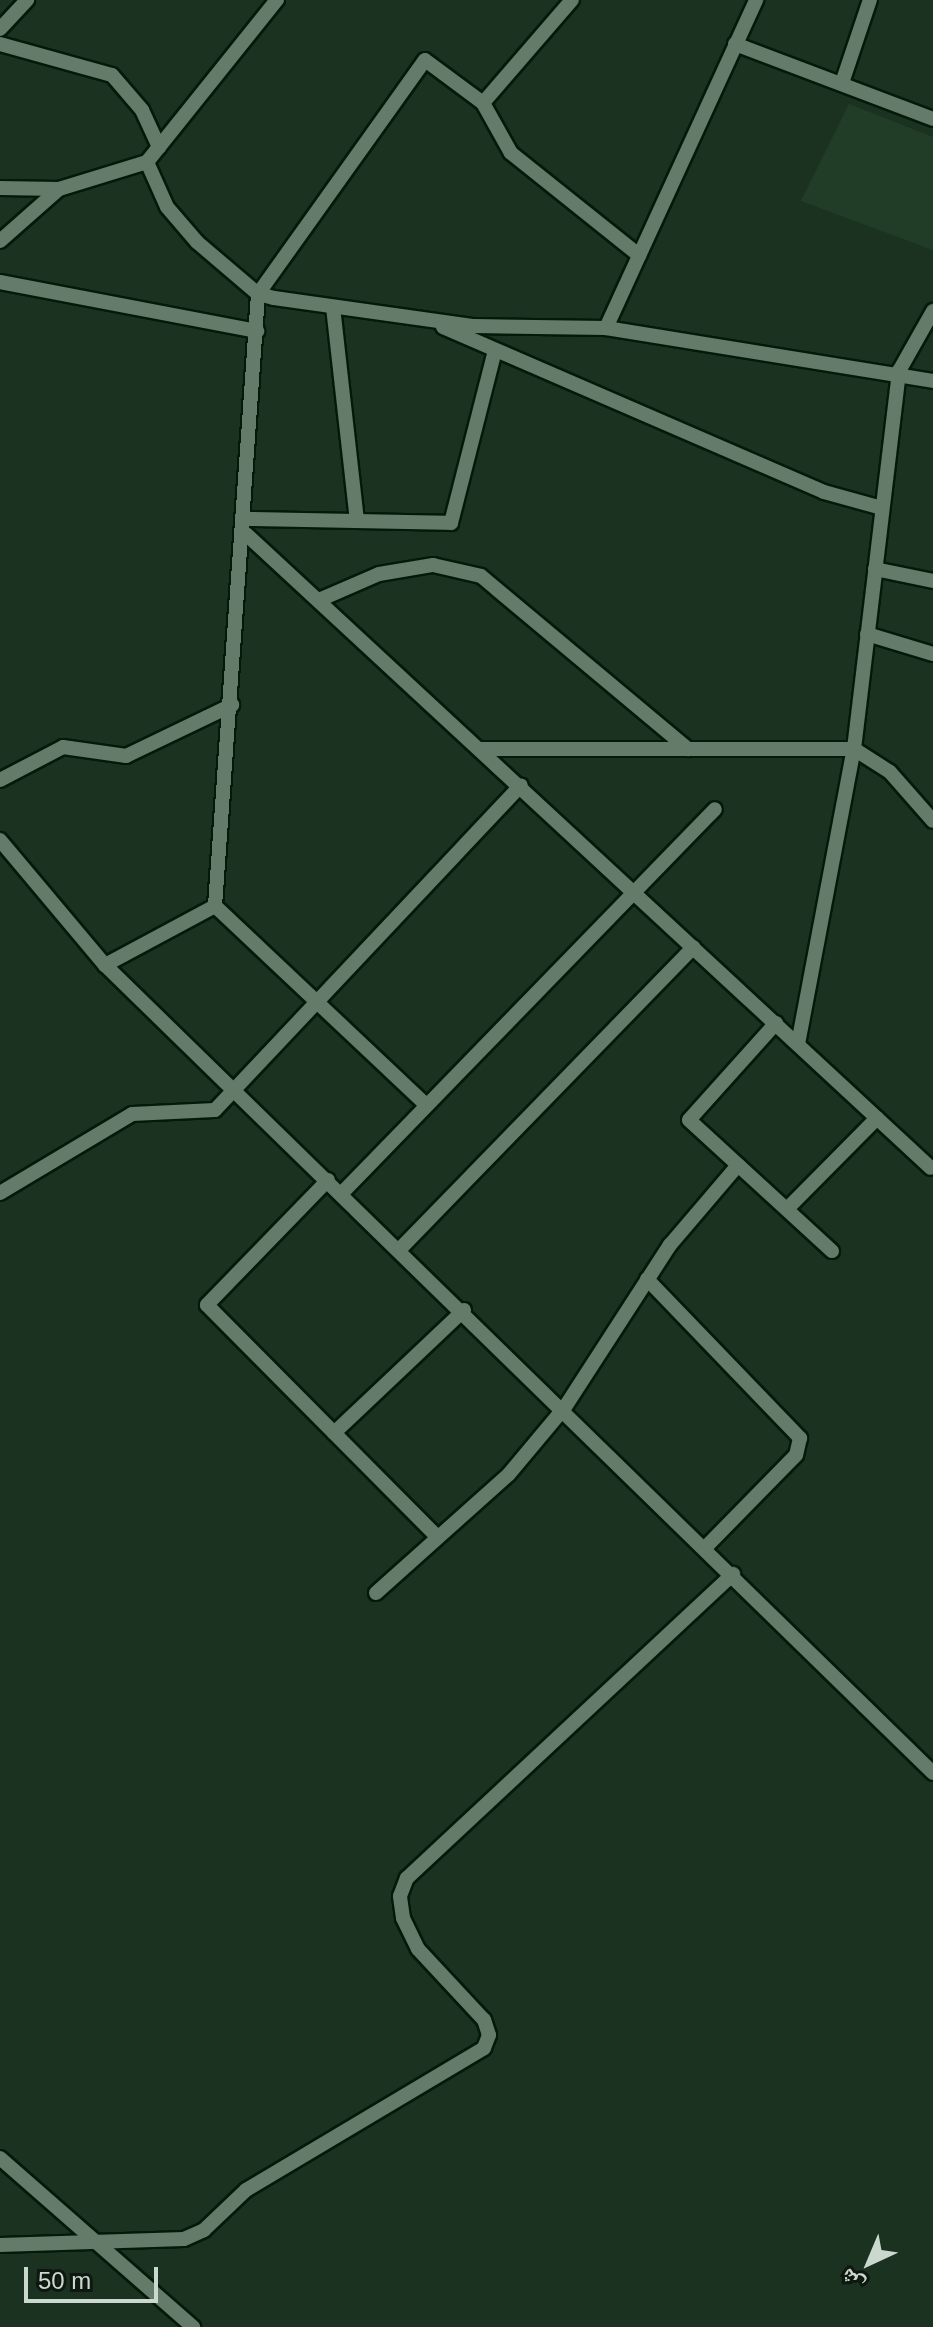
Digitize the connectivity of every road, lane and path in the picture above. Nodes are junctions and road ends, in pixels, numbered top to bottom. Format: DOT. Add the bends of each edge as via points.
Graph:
graph roads {
  1 [pos="27,0"];
  2 [pos="277,0"];
  3 [pos="572,0"];
  4 [pos="756,0"];
  5 [pos="870,0"];
  6 [pos="0,29"];
  7 [pos="0,44"];
  8 [pos="735,44"];
  9 [pos="842,83"];
  10 [pos="483,103"];
  11 [pos="933,119"];
  12 [pos="159,147"];
  13 [pos="147,162"];
  14 [pos="0,188"];
  15 [pos="59,189"];
  16 [pos="0,241"];
  17 [pos="639,255"];
  18 [pos="0,282"];
  19 [pos="258,294"];
  20 [pos="333,307"];
  21 [pos="933,311"];
  22 [pos="427,320"];
  23 [pos="606,328"];
  24 [pos="257,331"];
  25 [pos="495,351"];
  26 [pos="899,371"];
  27 [pos="933,381"];
  28 [pos="882,508"];
  29 [pos="357,521"];
  30 [pos="247,526"];
  31 [pos="875,569"];
  32 [pos="933,581"];
  33 [pos="319,600"];
  34 [pos="867,634"];
  35 [pos="933,654"];
  36 [pos="232,705"];
  37 [pos="481,749"];
  38 [pos="688,749"];
  39 [pos="854,749"];
  40 [pos="0,780"];
  41 [pos="521,785"];
  42 [pos="715,809"];
  43 [pos="933,821"];
  44 [pos="0,840"];
  45 [pos="635,892"];
  46 [pos="215,906"];
  47 [pos="694,947"];
  48 [pos="105,965"];
  49 [pos="319,1002"];
  50 [pos="776,1023"];
  51 [pos="798,1044"];
  52 [pos="235,1091"];
  53 [pos="425,1104"];
  54 [pos="877,1118"];
  55 [pos="738,1165"];
  56 [pos="931,1168"];
  57 [pos="328,1180"];
  58 [pos="0,1193"];
  59 [pos="342,1193"];
  60 [pos="787,1209"];
  61 [pos="400,1249"];
  62 [pos="832,1251"];
  63 [pos="647,1279"];
  64 [pos="464,1310"];
  65 [pos="565,1407"];
  66 [pos="334,1433"];
  67 [pos="437,1537"];
  68 [pos="706,1547"];
  69 [pos="733,1574"];
  70 [pos="376,1593"];
  71 [pos="933,1773"];
  72 [pos="0,2158"];
  73 [pos="101,2240"];
  74 [pos="0,2245"];
  75 [pos="193,2327"];
  1 -- 6 [label="street"];
  2 -- 12 [label="street"];
  3 -- 10 [label="street"];
  4 -- 8 [label="street"];
  5 -- 9 [label="street"];
  7 -- 12 [label="street" via="112,75 142,110"];
  8 -- 9 [label="street"];
  8 -- 17 [label="street"];
  9 -- 11 [label="street"];
  10 -- 17 [label="street" via="511,153"];
  10 -- 19 [label="street" via="425,60"];
  12 -- 13 [label="street"];
  13 -- 15 [label="street"];
  13 -- 19 [label="street" via="167,207"];
  14 -- 15 [label="street"];
  15 -- 16 [label="street"];
  17 -- 23 [label="street"];
  18 -- 24 [label="street"];
  19 -- 20 [label="street"];
  19 -- 24 [label="street"];
  20 -- 22 [label="street"];
  20 -- 29 [label="street"];
  21 -- 26 [label="street"];
  22 -- 23 [label="street"];
  22 -- 25 [label="street"];
  23 -- 26 [label="street"];
  24 -- 30 [label="street"];
  25 -- 28 [label="street" via="824,492"];
  25 -- 29 [label="street" via="451,523"];
  26 -- 27 [label="street"];
  26 -- 28 [label="street"];
  28 -- 31 [label="street"];
  29 -- 30 [label="street"];
  30 -- 33 [label="street"];
  30 -- 36 [label="street"];
  31 -- 32 [label="street"];
  31 -- 34 [label="street"];
  33 -- 37 [label="street"];
  33 -- 38 [label="street" via="379,574 433,565 481,576"];
  34 -- 35 [label="street"];
  34 -- 39 [label="street"];
  36 -- 40 [label="street" via="126,756 63,747"];
  36 -- 46 [label="street"];
  37 -- 38 [label="street"];
  37 -- 41 [label="street"];
  38 -- 39 [label="street"];
  39 -- 43 [label="street" via="890,772"];
  39 -- 51 [label="street"];
  41 -- 45 [label="street"];
  41 -- 49 [label="street"];
  42 -- 45 [label="street"];
  44 -- 48 [label="street"];
  45 -- 47 [label="street"];
  45 -- 53 [label="street"];
  46 -- 48 [label="street"];
  46 -- 49 [label="street"];
  47 -- 50 [label="street"];
  47 -- 61 [label="street"];
  48 -- 52 [label="street"];
  49 -- 52 [label="street"];
  49 -- 53 [label="street"];
  50 -- 51 [label="street"];
  50 -- 55 [label="street" via="689,1120"];
  51 -- 54 [label="street"];
  52 -- 57 [label="street"];
  52 -- 58 [label="street" via="215,1110 132,1114"];
  53 -- 59 [label="street"];
  54 -- 56 [label="street"];
  54 -- 60 [label="street"];
  55 -- 60 [label="street"];
  55 -- 63 [label="street"];
  57 -- 59 [label="street"];
  57 -- 66 [label="street" via="207,1305"];
  59 -- 61 [label="street"];
  60 -- 62 [label="street"];
  61 -- 64 [label="street"];
  63 -- 65 [label="street"];
  63 -- 68 [label="street" via="800,1438 796,1455"];
  64 -- 65 [label="street"];
  64 -- 66 [label="street"];
  65 -- 67 [label="street" via="509,1474"];
  65 -- 68 [label="street"];
  66 -- 67 [label="street"];
  67 -- 70 [label="street"];
  68 -- 69 [label="street"];
  69 -- 71 [label="street"];
  69 -- 73 [label="street" via="407,1878 400,1896 403,1918 418,1949 484,2020 489,2035 484,2048 246,2190 204,2230 184,2239"];
  72 -- 73 [label="street"];
  73 -- 74 [label="street"];
  73 -- 75 [label="street"];
}
